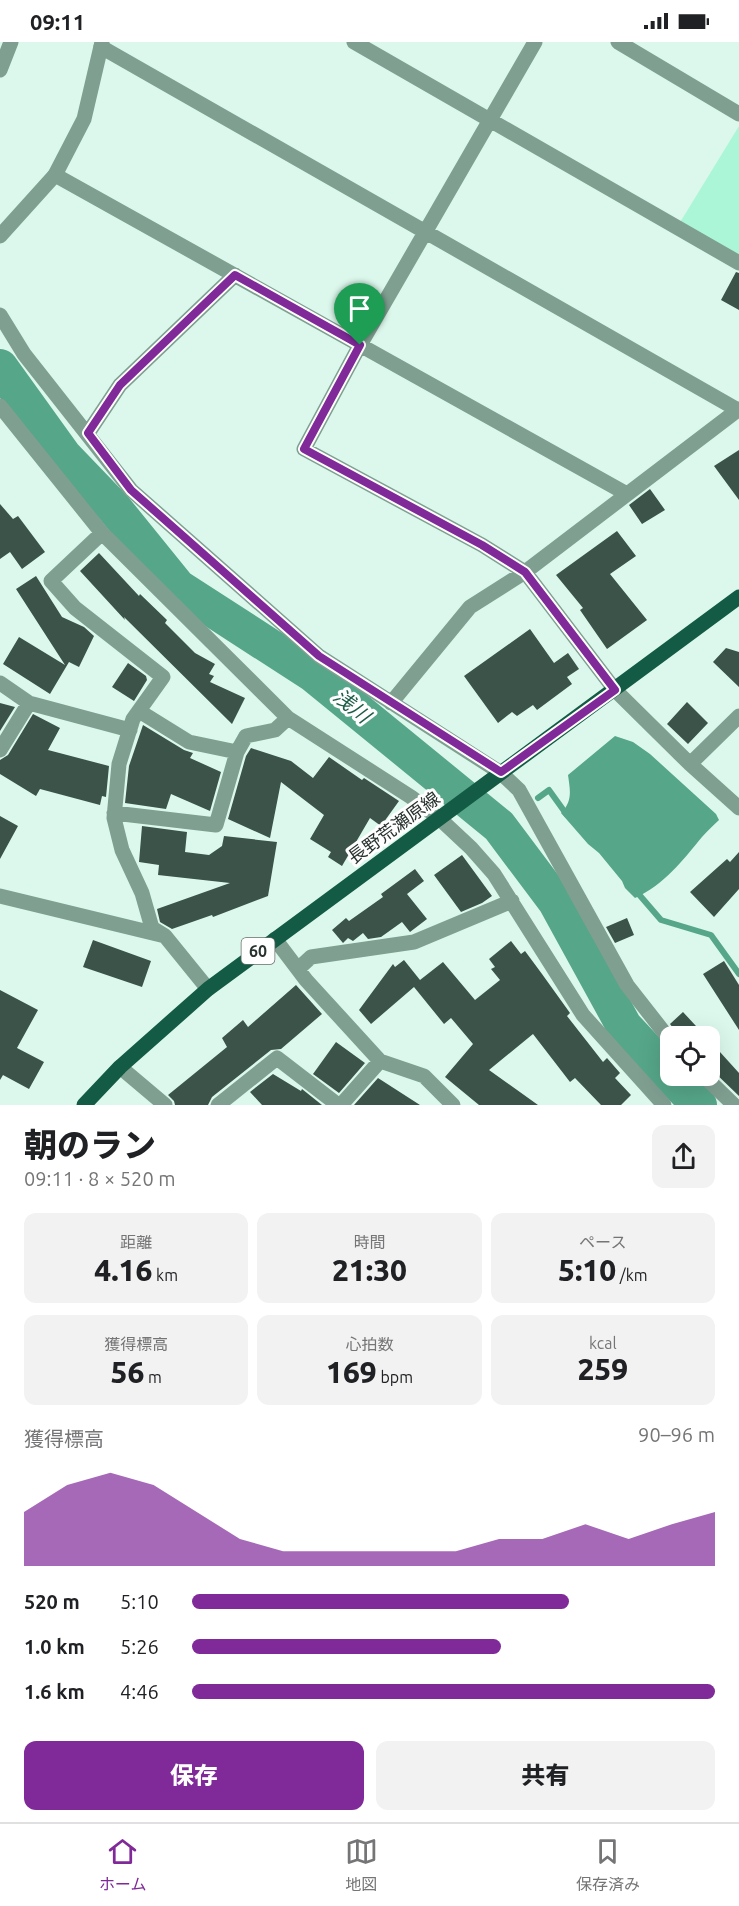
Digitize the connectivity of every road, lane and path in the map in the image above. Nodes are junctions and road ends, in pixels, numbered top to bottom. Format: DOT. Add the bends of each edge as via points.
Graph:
graph roads {
  1 [pos="11,42"];
  2 [pos="354,42"];
  3 [pos="535,42"];
  4 [pos="618,42"];
  5 [pos="101,44"];
  6 [pos="0,70"];
  7 [pos="739,114"];
  8 [pos="490,120"];
  9 [pos="55,174"];
  10 [pos="426,232"];
  11 [pos="0,236"];
  12 [pos="739,263"];
  13 [pos="235,275"];
  14 [pos="0,315"];
  15 [pos="360,345"];
  16 [pos="0,406"];
  17 [pos="739,409"];
  18 [pos="88,433"];
  19 [pos="627,494"];
  20 [pos="102,533"];
  21 [pos="525,572"];
  22 [pos="739,597"];
  23 [pos="0,684"];
  24 [pos="615,690"];
  25 [pos="391,703"];
  26 [pos="29,704"];
  27 [pos="139,711"];
  28 [pos="739,716"];
  29 [pos="288,718"];
  30 [pos="130,730"];
  31 [pos="0,750"];
  32 [pos="237,752"];
  33 [pos="690,764"];
  34 [pos="496,777"];
  35 [pos="739,808"];
  36 [pos="114,813"];
  37 [pos="443,817"];
  38 [pos="0,896"];
  39 [pos="512,901"];
  40 [pos="165,936"];
  41 [pos="275,939"];
  42 [pos="297,969"];
  43 [pos="207,988"];
  44 [pos="660,1027"];
  45 [pos="380,1061"];
  46 [pos="120,1067"];
  47 [pos="714,1086"];
  48 [pos="84,1105"];
  49 [pos="165,1105"];
  50 [pos="218,1105"];
  51 [pos="339,1105"];
  52 [pos="453,1105"];
  53 [pos="664,1105"];
  54 [pos="734,1105"];
  1 -- 6 [label="street"];
  2 -- 8 [label="street"];
  3 -- 8 [label="street"];
  4 -- 7 [label="street"];
  5 -- 9 [label="street" via="84,119"];
  5 -- 10 [label="street"];
  8 -- 10 [label="street"];
  8 -- 12 [label="street"];
  9 -- 11 [label="street"];
  9 -- 13 [label="street"];
  10 -- 15 [label="street"];
  10 -- 17 [label="street"];
  13 -- 15 [label="street"];
  13 -- 18 [label="street" via="120,385"];
  14 -- 18 [label="street" via="24,354"];
  15 -- 19 [label="street"];
  15 -- 21 [label="street" via="304,449"];
  16 -- 20 [label="street"];
  17 -- 19 [label="street"];
  18 -- 25 [label="street" via="131,490 319,656"];
  19 -- 21 [label="street"];
  20 -- 27 [label="street" via="51,581 75,608 163,677"];
  20 -- 29 [label="street"];
  21 -- 24 [label="street"];
  21 -- 25 [label="street" via="470,607"];
  22 -- 24 [label="main road, 長野荒瀬原線 / 60"];
  23 -- 26 [label="street"];
  24 -- 33 [label="street"];
  24 -- 34 [label="main road, 長野荒瀬原線 / 60"];
  25 -- 34 [label="street"];
  26 -- 30 [label="street"];
  26 -- 31 [label="street"];
  27 -- 30 [label="street"];
  27 -- 32 [label="street" via="189,742"];
  28 -- 33 [label="street"];
  29 -- 32 [label="street" via="275,730 246,736"];
  29 -- 37 [label="street"];
  30 -- 36 [label="street" via="119,764"];
  32 -- 36 [label="street" via="216,825"];
  33 -- 35 [label="street"];
  34 -- 37 [label="main road, 長野荒瀬原線 / 60"];
  34 -- 44 [label="street" via="519,790 627,985"];
  36 -- 40 [label="street" via="123,850 152,928"];
  37 -- 39 [label="street" via="494,874"];
  37 -- 41 [label="main road, 長野荒瀬原線 / 60"];
  38 -- 40 [label="street"];
  39 -- 42 [label="street" via="414,942 311,957"];
  39 -- 53 [label="street" via="583,1015"];
  40 -- 43 [label="street"];
  41 -- 42 [label="street"];
  41 -- 43 [label="main road, 長野荒瀬原線 / 60"];
  42 -- 45 [label="street"];
  43 -- 46 [label="main road, 長野荒瀬原線 / 60"];
  45 -- 51 [label="street"];
  45 -- 52 [label="street" via="424,1076"];
  46 -- 48 [label="main road, 長野荒瀬原線 / 60"];
  46 -- 49 [label="street"];
  47 -- 54 [label="street"];
  50 -- 51 [label="street" via="276,1058"];
}
